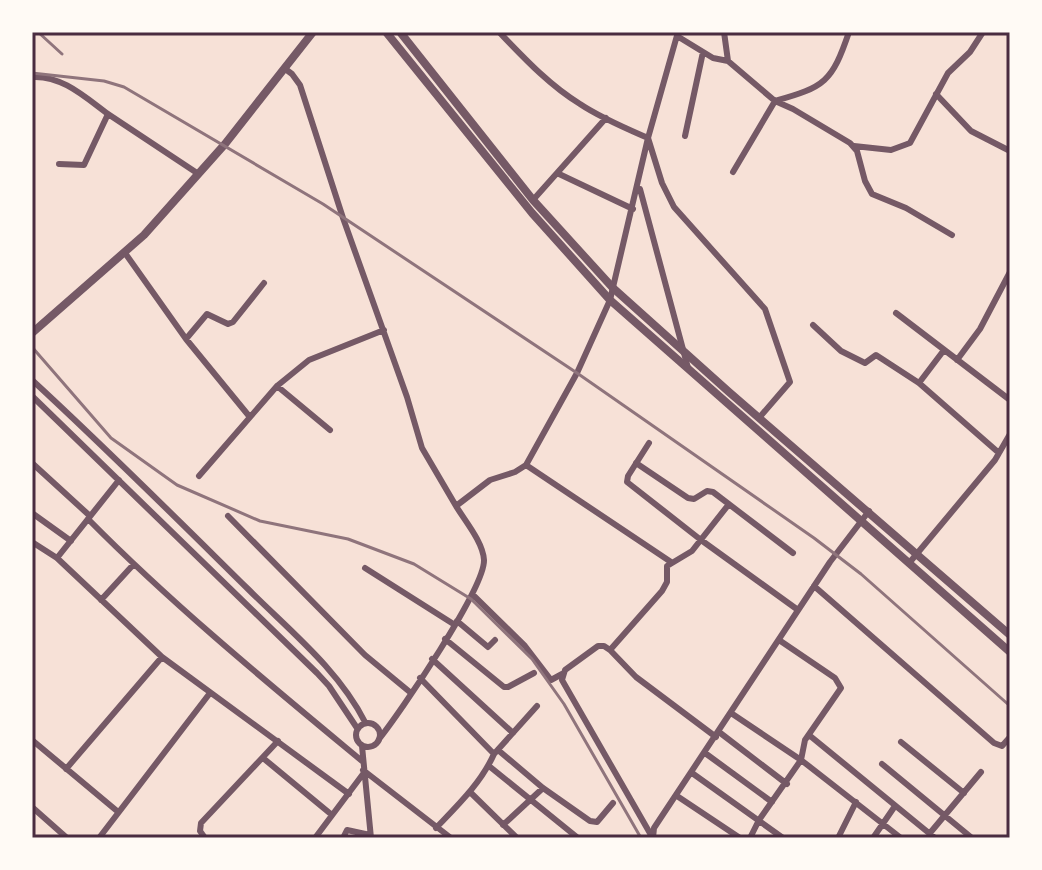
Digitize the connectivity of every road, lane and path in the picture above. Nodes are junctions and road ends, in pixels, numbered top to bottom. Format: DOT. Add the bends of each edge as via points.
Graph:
graph roads {
  1 [pos="313,32"];
  2 [pos="386,32"];
  3 [pos="400,32"];
  4 [pos="499,32"];
  5 [pos="724,32"];
  6 [pos="849,32"];
  7 [pos="983,32"];
  8 [pos="677,34"];
  9 [pos="703,52"];
  10 [pos="728,61"];
  11 [pos="284,68"];
  12 [pos="32,77"];
  13 [pos="936,94"];
  14 [pos="775,101"];
  15 [pos="108,114"];
  16 [pos="460,114"];
  17 [pos="606,118"];
  18 [pos="685,136"];
  19 [pos="648,138"];
  20 [pos="853,146"];
  21 [pos="1010,151"];
  22 [pos="59,164"];
  23 [pos="733,172"];
  24 [pos="197,173"];
  25 [pos="557,173"];
  26 [pos="639,186"];
  27 [pos="533,200"];
  28 [pos="633,209"];
  29 [pos="952,235"];
  30 [pos="125,253"];
  31 [pos="1010,272"];
  32 [pos="264,283"];
  33 [pos="613,288"];
  34 [pos="610,300"];
  35 [pos="896,313"];
  36 [pos="813,325"];
  37 [pos="384,330"];
  38 [pos="32,333"];
  39 [pos="186,339"];
  40 [pos="944,350"];
  41 [pos="683,351"];
  42 [pos="957,360"];
  43 [pos="689,371"];
  44 [pos="32,380"];
  45 [pos="919,383"];
  46 [pos="277,386"];
  47 [pos="32,396"];
  48 [pos="1010,400"];
  49 [pos="249,416"];
  50 [pos="759,418"];
  51 [pos="330,430"];
  52 [pos="1010,434"];
  53 [pos="649,443"];
  54 [pos="999,453"];
  55 [pos="32,463"];
  56 [pos="636,463"];
  57 [pos="526,465"];
  58 [pos="199,476"];
  59 [pos="136,478"];
  60 [pos="119,480"];
  61 [pos="130,489"];
  62 [pos="729,504"];
  63 [pos="456,506"];
  64 [pos="869,511"];
  65 [pos="32,513"];
  66 [pos="228,516"];
  67 [pos="89,518"];
  68 [pos="862,520"];
  69 [pos="701,540"];
  70 [pos="71,541"];
  71 [pos="32,542"];
  72 [pos="793,553"];
  73 [pos="57,558"];
  74 [pos="913,558"];
  75 [pos="671,562"];
  76 [pos="133,565"];
  77 [pos="365,568"];
  78 [pos="814,586"];
  79 [pos="473,595"];
  80 [pos="256,598"];
  81 [pos="101,600"];
  82 [pos="249,606"];
  83 [pos="798,610"];
  84 [pos="456,623"];
  85 [pos="1010,635"];
  86 [pos="445,639"];
  87 [pos="495,640"];
  88 [pos="779,640"];
  89 [pos="610,650"];
  90 [pos="1010,652"];
  91 [pos="162,657"];
  92 [pos="432,659"];
  93 [pos="534,673"];
  94 [pos="562,674"];
  95 [pos="420,678"];
  96 [pos="210,693"];
  97 [pos="411,693"];
  98 [pos="537,706"];
  99 [pos="731,713"];
  100 [pos="365,722"];
  101 [pos="357,728"];
  102 [pos="513,733"];
  103 [pos="717,734"];
  104 [pos="809,735"];
  105 [pos="1010,737"];
  106 [pos="379,739"];
  107 [pos="32,740"];
  108 [pos="278,741"];
  109 [pos="901,742"];
  110 [pos="362,746"];
  111 [pos="496,752"];
  112 [pos="705,753"];
  113 [pos="263,758"];
  114 [pos="801,760"];
  115 [pos="362,761"];
  116 [pos="882,764"];
  117 [pos="489,766"];
  118 [pos="66,769"];
  119 [pos="363,772"];
  120 [pos="981,772"];
  121 [pos="692,773"];
  122 [pos="787,784"];
  123 [pos="543,788"];
  124 [pos="470,792"];
  125 [pos="964,793"];
  126 [pos="349,794"];
  127 [pos="677,796"];
  128 [pos="530,800"];
  129 [pos="772,802"];
  130 [pos="856,802"];
  131 [pos="613,803"];
  132 [pos="895,806"];
  133 [pos="32,807"];
  134 [pos="117,811"];
  135 [pos="332,815"];
  136 [pos="945,815"];
  137 [pos="759,820"];
  138 [pos="883,823"];
  139 [pos="503,825"];
  140 [pos="436,828"];
  141 [pos="370,836"];
  142 [pos="933,836"];
  143 [pos="651,837"];
  144 [pos="67,838"];
  145 [pos="99,838"];
  146 [pos="205,838"];
  147 [pos="315,838"];
  148 [pos="343,838"];
  149 [pos="451,838"];
  150 [pos="517,838"];
  151 [pos="578,838"];
  152 [pos="740,838"];
  153 [pos="750,838"];
  154 [pos="783,838"];
  155 [pos="838,838"];
  156 [pos="873,838"];
  157 [pos="901,838"];
  158 [pos="972,838"];
  1 -- 11 [label="street"];
  2 -- 16 [label="street"];
  3 -- 16 [label="street"];
  4 -- 17 [label="street" via="567,96"];
  5 -- 10 [label="street"];
  6 -- 14 [label="street" via="826,82"];
  7 -- 13 [label="street"];
  8 -- 9 [label="street"];
  8 -- 19 [label="street"];
  9 -- 10 [label="street"];
  9 -- 18 [label="street"];
  10 -- 14 [label="street"];
  11 -- 24 [label="street"];
  11 -- 37 [label="street" via="300,85"];
  12 -- 15 [label="street" via="71,88"];
  13 -- 20 [label="street" via="910,143 891,150"];
  13 -- 21 [label="street" via="971,131"];
  14 -- 20 [label="street"];
  14 -- 23 [label="street"];
  15 -- 22 [label="street" via="84,165"];
  15 -- 24 [label="street"];
  16 -- 27 [label="street"];
  16 -- 34 [label="street" via="532,213"];
  17 -- 19 [label="street"];
  17 -- 25 [label="street"];
  19 -- 26 [label="street"];
  19 -- 50 [label="street" via="674,207 759,301 770,321 790,382"];
  20 -- 29 [label="street" via="872,194"];
  24 -- 30 [label="street"];
  25 -- 27 [label="street"];
  25 -- 28 [label="street"];
  26 -- 28 [label="street"];
  26 -- 41 [label="street"];
  27 -- 33 [label="street"];
  28 -- 33 [label="street"];
  30 -- 38 [label="street"];
  30 -- 39 [label="street"];
  31 -- 42 [label="street"];
  32 -- 39 [label="street" via="233,322 207,314"];
  33 -- 34 [label="street"];
  33 -- 41 [label="street"];
  34 -- 43 [label="street"];
  34 -- 57 [label="street"];
  35 -- 40 [label="street"];
  36 -- 45 [label="street" via="841,351 865,363 876,355"];
  37 -- 46 [label="street" via="309,360"];
  37 -- 63 [label="street" via="422,448"];
  39 -- 49 [label="street"];
  40 -- 42 [label="street"];
  40 -- 45 [label="street"];
  41 -- 43 [label="street"];
  41 -- 50 [label="street"];
  42 -- 48 [label="street"];
  43 -- 68 [label="street"];
  44 -- 59 [label="street"];
  45 -- 54 [label="street"];
  46 -- 49 [label="street"];
  46 -- 51 [label="street"];
  47 -- 60 [label="street"];
  49 -- 58 [label="street"];
  50 -- 64 [label="street"];
  52 -- 54 [label="street"];
  53 -- 56 [label="street"];
  54 -- 74 [label="street"];
  55 -- 67 [label="street"];
  56 -- 62 [label="street" via="685,497 694,499 710,490"];
  56 -- 69 [label="street" via="627,482"];
  57 -- 63 [label="street" via="490,480"];
  57 -- 75 [label="street"];
  59 -- 61 [label="street"];
  59 -- 80 [label="street"];
  60 -- 61 [label="street"];
  60 -- 67 [label="street"];
  61 -- 82 [label="street"];
  62 -- 69 [label="street"];
  62 -- 72 [label="street"];
  63 -- 79 [label="street" via="484,558"];
  64 -- 68 [label="street"];
  64 -- 74 [label="street"];
  65 -- 70 [label="street"];
  66 -- 97 [label="street" via="365,655"];
  67 -- 70 [label="street"];
  67 -- 76 [label="street"];
  68 -- 74 [label="street"];
  68 -- 78 [label="street"];
  69 -- 75 [label="street" via="689,554"];
  69 -- 83 [label="street"];
  70 -- 73 [label="street"];
  71 -- 73 [label="street"];
  73 -- 81 [label="street"];
  74 -- 85 [label="street"];
  74 -- 90 [label="street"];
  75 -- 89 [label="street" via="662,591"];
  76 -- 81 [label="street"];
  76 -- 115 [label="street"];
  77 -- 84 [label="street"];
  78 -- 83 [label="street"];
  78 -- 105 [label="street" via="994,743 1002,746"];
  79 -- 84 [label="street"];
  79 -- 94 [label="street" via="551,680"];
  80 -- 82 [label="street"];
  80 -- 100 [label="street" via="329,669"];
  81 -- 91 [label="street"];
  82 -- 101 [label="street" via="329,686"];
  83 -- 88 [label="street"];
  84 -- 86 [label="street"];
  84 -- 87 [label="street" via="488,647"];
  86 -- 92 [label="street"];
  86 -- 93 [label="street" via="504,687"];
  88 -- 99 [label="street"];
  88 -- 104 [label="street" via="841,685"];
  89 -- 94 [label="street" via="598,646"];
  89 -- 103 [label="street" via="636,677"];
  91 -- 96 [label="street"];
  91 -- 118 [label="street"];
  92 -- 95 [label="street"];
  92 -- 102 [label="street"];
  94 -- 143 [label="street"];
  95 -- 97 [label="street"];
  95 -- 111 [label="street"];
  96 -- 108 [label="street"];
  96 -- 134 [label="street"];
  97 -- 106 [label="street"];
  98 -- 102 [label="street"];
  99 -- 103 [label="street"];
  99 -- 114 [label="street"];
  100 -- 101 [label="street"];
  100 -- 106 [label="street" via="379,729"];
  101 -- 110 [label="street"];
  102 -- 111 [label="street"];
  103 -- 112 [label="street"];
  103 -- 122 [label="street"];
  104 -- 114 [label="street"];
  104 -- 132 [label="street"];
  106 -- 110 [label="street" via="372,747"];
  107 -- 118 [label="street"];
  108 -- 113 [label="street"];
  108 -- 126 [label="street"];
  109 -- 125 [label="street"];
  110 -- 115 [label="street"];
  111 -- 117 [label="street"];
  111 -- 123 [label="street"];
  112 -- 121 [label="street"];
  112 -- 129 [label="street"];
  113 -- 135 [label="street"];
  113 -- 146 [label="street" via="201,823"];
  114 -- 122 [label="street"];
  114 -- 130 [label="street"];
  115 -- 119 [label="street"];
  116 -- 136 [label="street"];
  117 -- 124 [label="street"];
  117 -- 128 [label="street"];
  118 -- 134 [label="street"];
  119 -- 126 [label="street"];
  119 -- 140 [label="street"];
  119 -- 141 [label="street"];
  120 -- 125 [label="street"];
  121 -- 127 [label="street"];
  121 -- 137 [label="street"];
  122 -- 129 [label="street"];
  123 -- 128 [label="street"];
  123 -- 131 [label="street" via="593,822"];
  124 -- 139 [label="street"];
  124 -- 140 [label="street"];
  125 -- 136 [label="street"];
  126 -- 135 [label="street"];
  127 -- 143 [label="street"];
  127 -- 152 [label="street"];
  128 -- 139 [label="street"];
  128 -- 151 [label="street"];
  129 -- 137 [label="street"];
  130 -- 138 [label="street"];
  130 -- 155 [label="street"];
  132 -- 138 [label="street"];
  132 -- 142 [label="street"];
  133 -- 144 [label="street"];
  134 -- 145 [label="street"];
  135 -- 147 [label="street"];
  136 -- 142 [label="street"];
  136 -- 158 [label="street"];
  137 -- 153 [label="street"];
  137 -- 154 [label="street"];
  138 -- 156 [label="street"];
  138 -- 157 [label="street"];
  139 -- 150 [label="street"];
  140 -- 149 [label="street"];
  141 -- 148 [label="street" via="350,830"];
}
